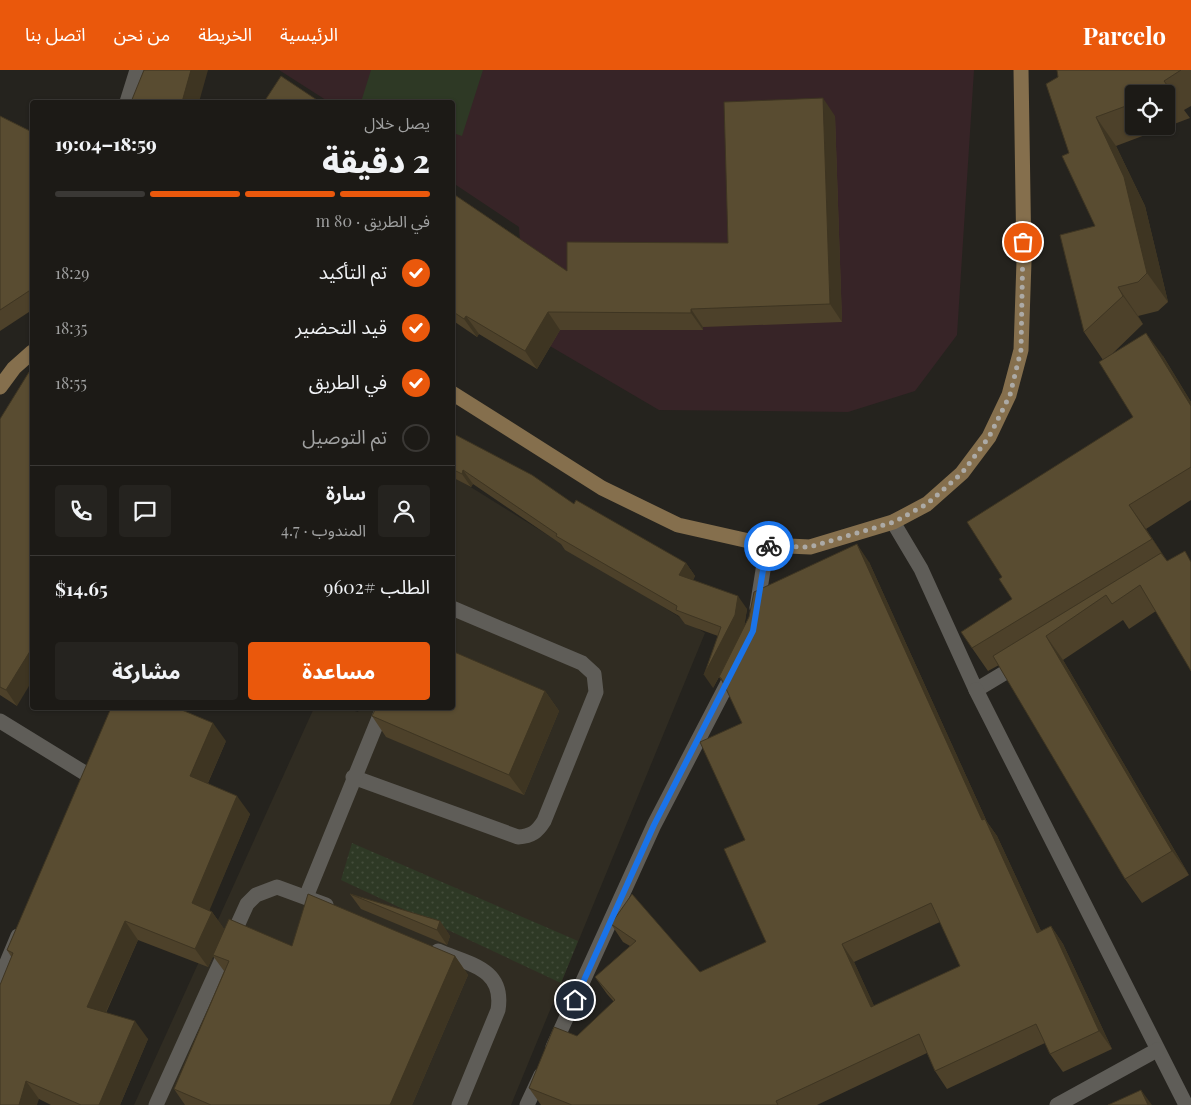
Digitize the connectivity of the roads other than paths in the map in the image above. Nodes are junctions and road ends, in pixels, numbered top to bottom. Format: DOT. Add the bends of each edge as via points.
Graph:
graph roads {
  1 [pos="138,70"];
  2 [pos="1021,70"];
  3 [pos="128,100"];
  4 [pos="30,354"];
  5 [pos="0,387"];
  6 [pos="455,395"];
  7 [pos="894,522"];
  8 [pos="767,546"];
  9 [pos="455,609"];
  10 [pos="755,621"];
  11 [pos="1034,654"];
  12 [pos="740,658"];
  13 [pos="976,690"];
  14 [pos="382,710"];
  15 [pos="0,721"];
  16 [pos="95,758"];
  17 [pos="88,775"];
  18 [pos="353,777"];
  19 [pos="80,793"];
  20 [pos="306,896"];
  21 [pos="342,911"];
  22 [pos="23,926"];
  23 [pos="422,945"];
  24 [pos="0,979"];
  25 [pos="1157,1050"];
  26 [pos="1185,1095"];
  27 [pos="156,1105"];
  28 [pos="459,1105"];
  29 [pos="527,1105"];
  30 [pos="1057,1105"];
  1 -- 3 [label="street"];
  2 -- 7 [label="main road" via="1024,261 1021,340 1010,395 989,437 962,473 927,504"];
  4 -- 5 [label="main road"];
  6 -- 8 [label="main road" via="602,488 678,525"];
  7 -- 8 [label="main road" via="810,547"];
  7 -- 13 [label="street" via="921,570"];
  8 -- 10 [label="street"];
  9 -- 18 [label="street" via="582,663 594,674 596,692 544,820 537,831 518,837"];
  11 -- 13 [label="street"];
  12 -- 29 [label="street" via="654,825"];
  13 -- 25 [label="street"];
  14 -- 18 [label="street"];
  15 -- 17 [label="street"];
  16 -- 17 [label="street"];
  17 -- 19 [label="street"];
  18 -- 20 [label="street"];
  20 -- 21 [label="street"];
  20 -- 27 [label="street" via="277,887 266,889 248,904"];
  22 -- 24 [label="street"];
  23 -- 28 [label="street" via="485,970 498,986 498,1010"];
  25 -- 26 [label="street"];
  25 -- 30 [label="street"];
}
